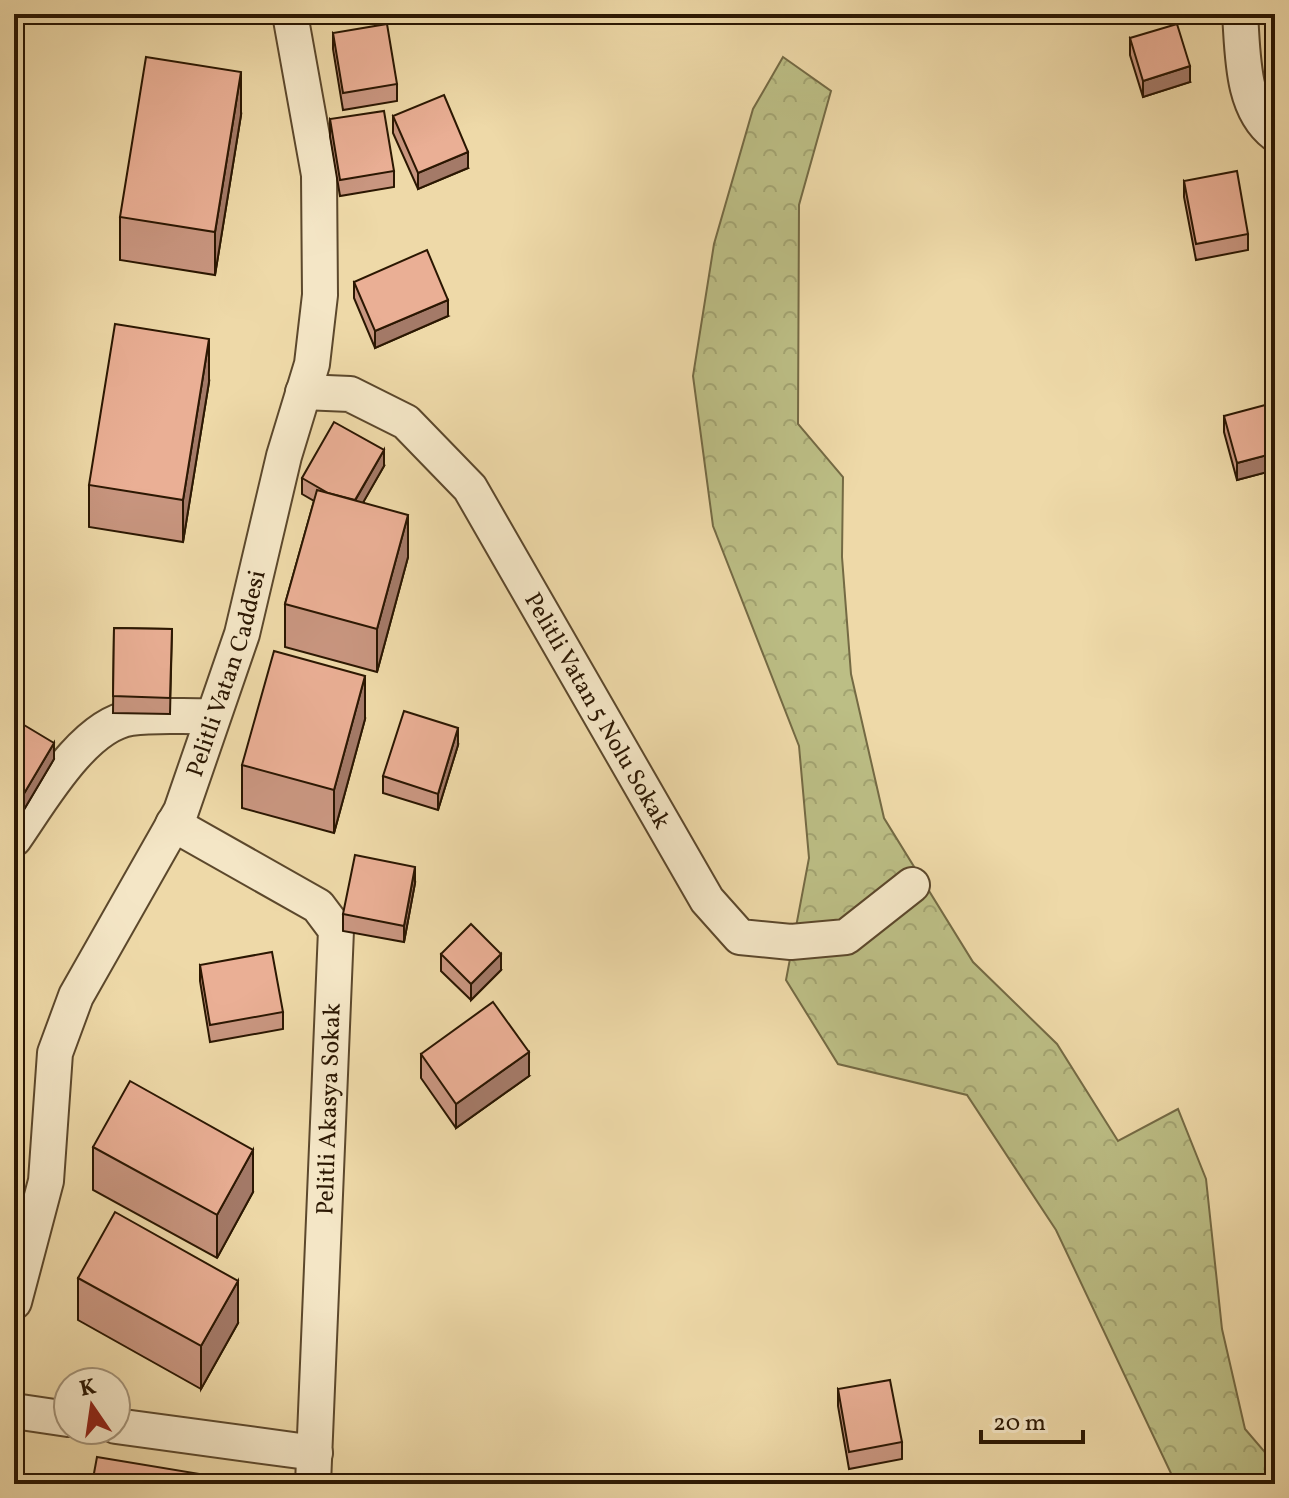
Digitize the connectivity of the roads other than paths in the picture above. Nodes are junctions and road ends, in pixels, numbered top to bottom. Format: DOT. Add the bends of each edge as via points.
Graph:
graph roads {
  1 [pos="290,14"];
  2 [pos="1240,14"];
  3 [pos="1275,134"];
  4 [pos="303,392"];
  5 [pos="211,716"];
  6 [pos="173,824"];
  7 [pos="14,839"];
  8 [pos="912,885"];
  9 [pos="14,1302"];
  10 [pos="14,1411"];
  11 [pos="52,1417"];
  12 [pos="132,1429"];
  13 [pos="314,1468"];
  1 -- 4 [label="street, Pelitli Vatan Caddesi" via="319,175 320,295 312,364"];
  2 -- 3 [label="street" via="1249,98"];
  4 -- 5 [label="street, Pelitli Vatan Caddesi" via="242,634"];
  4 -- 8 [label="street, Pelitli Vatan 5 Nolu Sokak" via="350,394 406,422 470,488 707,900 740,937 791,942 846,937"];
  5 -- 6 [label="street, Pelitli Vatan Caddesi"];
  5 -- 7 [label="street" via="129,718 94,736 60,772"];
  6 -- 9 [label="street, Pelitli Vatan Caddesi" via="76,996 55,1053 46,1181"];
  6 -- 13 [label="street, Pelitli Akasya Sokak" via="318,906 336,930"];
  10 -- 11 [label="street"];
  12 -- 13 [label="street"];
}
